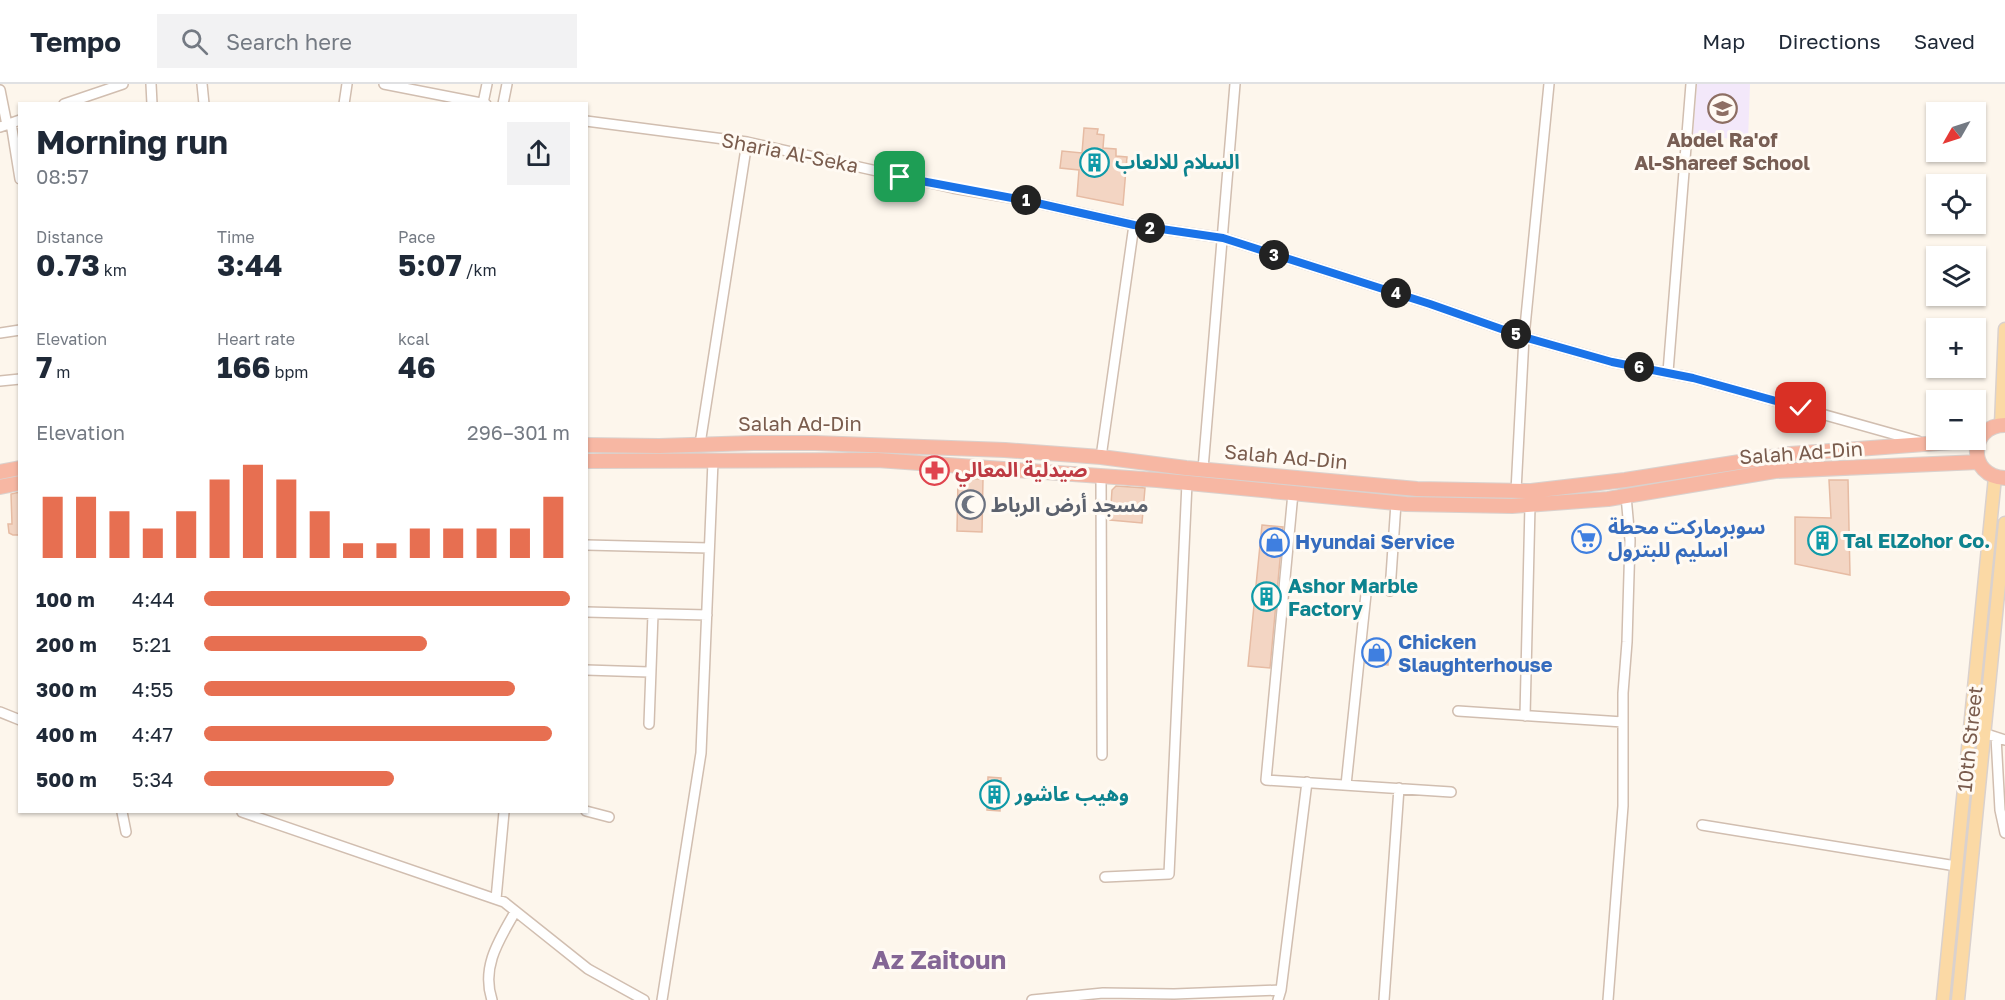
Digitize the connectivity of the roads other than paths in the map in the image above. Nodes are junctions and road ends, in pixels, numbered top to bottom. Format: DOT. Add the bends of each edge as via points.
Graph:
graph roads {
  1 [pos="123,84"];
  2 [pos="151,84"];
  3 [pos="202,84"];
  4 [pos="347,84"];
  5 [pos="384,84"];
  6 [pos="487,84"];
  7 [pos="507,84"];
  8 [pos="1235,84"];
  9 [pos="1549,84"];
  10 [pos="1690,84"];
  11 [pos="421,88"];
  12 [pos="0,90"];
  13 [pos="439,99"];
  14 [pos="70,102"];
  15 [pos="152,102"];
  16 [pos="204,102"];
  17 [pos="344,102"];
  18 [pos="473,102"];
  19 [pos="484,102"];
  20 [pos="503,102"];
  21 [pos="588,121"];
  22 [pos="9,124"];
  23 [pos="747,142"];
  24 [pos="18,169"];
  25 [pos="1134,225"];
  26 [pos="1223,238"];
  27 [pos="2005,329"];
  28 [pos="18,330"];
  29 [pos="0,333"];
  30 [pos="1524,337"];
  31 [pos="1668,372"];
  32 [pos="18,379"];
  33 [pos="0,381"];
  34 [pos="2003,425"];
  35 [pos="1986,432"];
  36 [pos="1926,443"];
  37 [pos="700,444"];
  38 [pos="1926,444"];
  39 [pos="588,445"];
  40 [pos="1977,450"];
  41 [pos="1101,457"];
  42 [pos="588,461"];
  43 [pos="713,461"];
  44 [pos="1979,462"];
  45 [pos="18,468"];
  46 [pos="1203,469"];
  47 [pos="0,472"];
  48 [pos="1101,476"];
  49 [pos="2000,478"];
  50 [pos="1186,483"];
  51 [pos="18,484"];
  52 [pos="0,488"];
  53 [pos="1516,491"];
  54 [pos="1293,493"];
  55 [pos="1626,496"];
  56 [pos="1396,503"];
  57 [pos="1530,505"];
  58 [pos="2005,523"];
  59 [pos="588,545"];
  60 [pos="709,548"];
  61 [pos="1390,591"];
  62 [pos="1366,594"];
  63 [pos="588,612"];
  64 [pos="653,614"];
  65 [pos="707,615"];
  66 [pos="588,670"];
  67 [pos="649,672"];
  68 [pos="1458,711"];
  69 [pos="0,712"];
  70 [pos="1525,716"];
  71 [pos="18,719"];
  72 [pos="1623,722"];
  73 [pos="649,724"];
  74 [pos="1971,729"];
  75 [pos="1995,736"];
  76 [pos="1101,755"];
  77 [pos="1307,782"];
  78 [pos="1346,785"];
  79 [pos="1399,788"];
  80 [pos="1451,792"];
  81 [pos="588,812"];
  82 [pos="122,813"];
  83 [pos="245,813"];
  84 [pos="282,813"];
  85 [pos="504,813"];
  86 [pos="609,817"];
  87 [pos="280,823"];
  88 [pos="1702,825"];
  89 [pos="126,831"];
  90 [pos="2005,832"];
  91 [pos="1956,866"];
  92 [pos="1105,877"];
  93 [pos="496,899"];
  94 [pos="515,912"];
  95 [pos="1281,990"];
  96 [pos="492,1000"];
  97 [pos="644,1000"];
  98 [pos="662,1000"];
  99 [pos="1032,1000"];
  100 [pos="1278,1000"];
  101 [pos="1384,1000"];
  102 [pos="1608,1000"];
  103 [pos="1943,1000"];
  104 [pos="1958,1000"];
  1 -- 14 [label="street"];
  2 -- 15 [label="street"];
  3 -- 16 [label="street"];
  4 -- 17 [label="street"];
  5 -- 11 [label="street"];
  6 -- 19 [label="street"];
  7 -- 20 [label="street"];
  8 -- 26 [label="street"];
  9 -- 30 [label="street"];
  10 -- 31 [label="street"];
  11 -- 13 [label="street"];
  12 -- 22 [label="street"];
  13 -- 18 [label="street"];
  21 -- 23 [label="street, Sharia Al-Seka"];
  22 -- 24 [label="street"];
  23 -- 25 [label="street, Sharia Al-Seka"];
  23 -- 37 [label="street"];
  25 -- 26 [label="street, Sharia Al-Seka"];
  25 -- 41 [label="street"];
  26 -- 30 [label="street, Sharia Al-Seka"];
  26 -- 46 [label="street"];
  27 -- 34 [label="main road"];
  28 -- 29 [label="street"];
  30 -- 31 [label="street, Sharia Al-Seka" via="1612,362"];
  30 -- 53 [label="street"];
  31 -- 36 [label="street, Sharia Al-Seka"];
  32 -- 33 [label="street"];
  34 -- 35 [label="highway"];
  37 -- 39 [label="highway, Salah Ad-Din"];
  37 -- 41 [label="highway, Salah Ad-Din" via="869,444"];
  38 -- 53 [label="highway, Salah Ad-Din" via="1790,454 1625,480"];
  40 -- 44 [label="highway"];
  41 -- 46 [label="highway, Salah Ad-Din"];
  42 -- 43 [label="highway, Salah Ad-Din"];
  43 -- 48 [label="highway, Salah Ad-Din" via="877,460"];
  43 -- 60 [label="street"];
  44 -- 49 [label="highway" via="1987,473"];
  44 -- 55 [label="highway, Salah Ad-Din" via="1775,471"];
  45 -- 47 [label="highway"];
  46 -- 53 [label="highway, Salah Ad-Din" via="1418,489"];
  48 -- 50 [label="highway, Salah Ad-Din"];
  48 -- 76 [label="street"];
  49 -- 74 [label="main road, 10th Street"];
  50 -- 54 [label="highway, Salah Ad-Din"];
  50 -- 92 [label="street" via="1169,874"];
  51 -- 52 [label="highway"];
  54 -- 56 [label="highway, Salah Ad-Din"];
  54 -- 77 [label="street" via="1266,780"];
  55 -- 57 [label="highway, Salah Ad-Din"];
  55 -- 72 [label="street" via="1630,540"];
  56 -- 57 [label="highway, Salah Ad-Din"];
  56 -- 61 [label="street"];
  57 -- 70 [label="street"];
  58 -- 75 [label="main road, 10th Street"];
  59 -- 60 [label="street"];
  60 -- 65 [label="street"];
  62 -- 78 [label="street"];
  63 -- 64 [label="street"];
  64 -- 65 [label="street"];
  64 -- 67 [label="street"];
  65 -- 98 [label="street" via="701,753"];
  66 -- 67 [label="street"];
  67 -- 73 [label="street"];
  68 -- 70 [label="street"];
  69 -- 71 [label="street"];
  70 -- 72 [label="street"];
  72 -- 102 [label="street" via="1621,851"];
  74 -- 75 [label="street"];
  74 -- 91 [label="main road, 10th Street"];
  75 -- 90 [label="street"];
  75 -- 104 [label="main road, 10th Street"];
  77 -- 78 [label="street"];
  77 -- 95 [label="street"];
  78 -- 79 [label="street"];
  79 -- 80 [label="street"];
  79 -- 101 [label="street"];
  81 -- 86 [label="street"];
  82 -- 89 [label="street"];
  83 -- 87 [label="street"];
  84 -- 87 [label="street"];
  85 -- 93 [label="street"];
  87 -- 93 [label="street"];
  88 -- 91 [label="street"];
  91 -- 103 [label="main road, 10th Street"];
  93 -- 94 [label="street"];
  94 -- 96 [label="street" via="489,966"];
  94 -- 97 [label="street" via="588,969"];
  95 -- 99 [label="street" via="1103,993"];
  95 -- 100 [label="street"];
}
